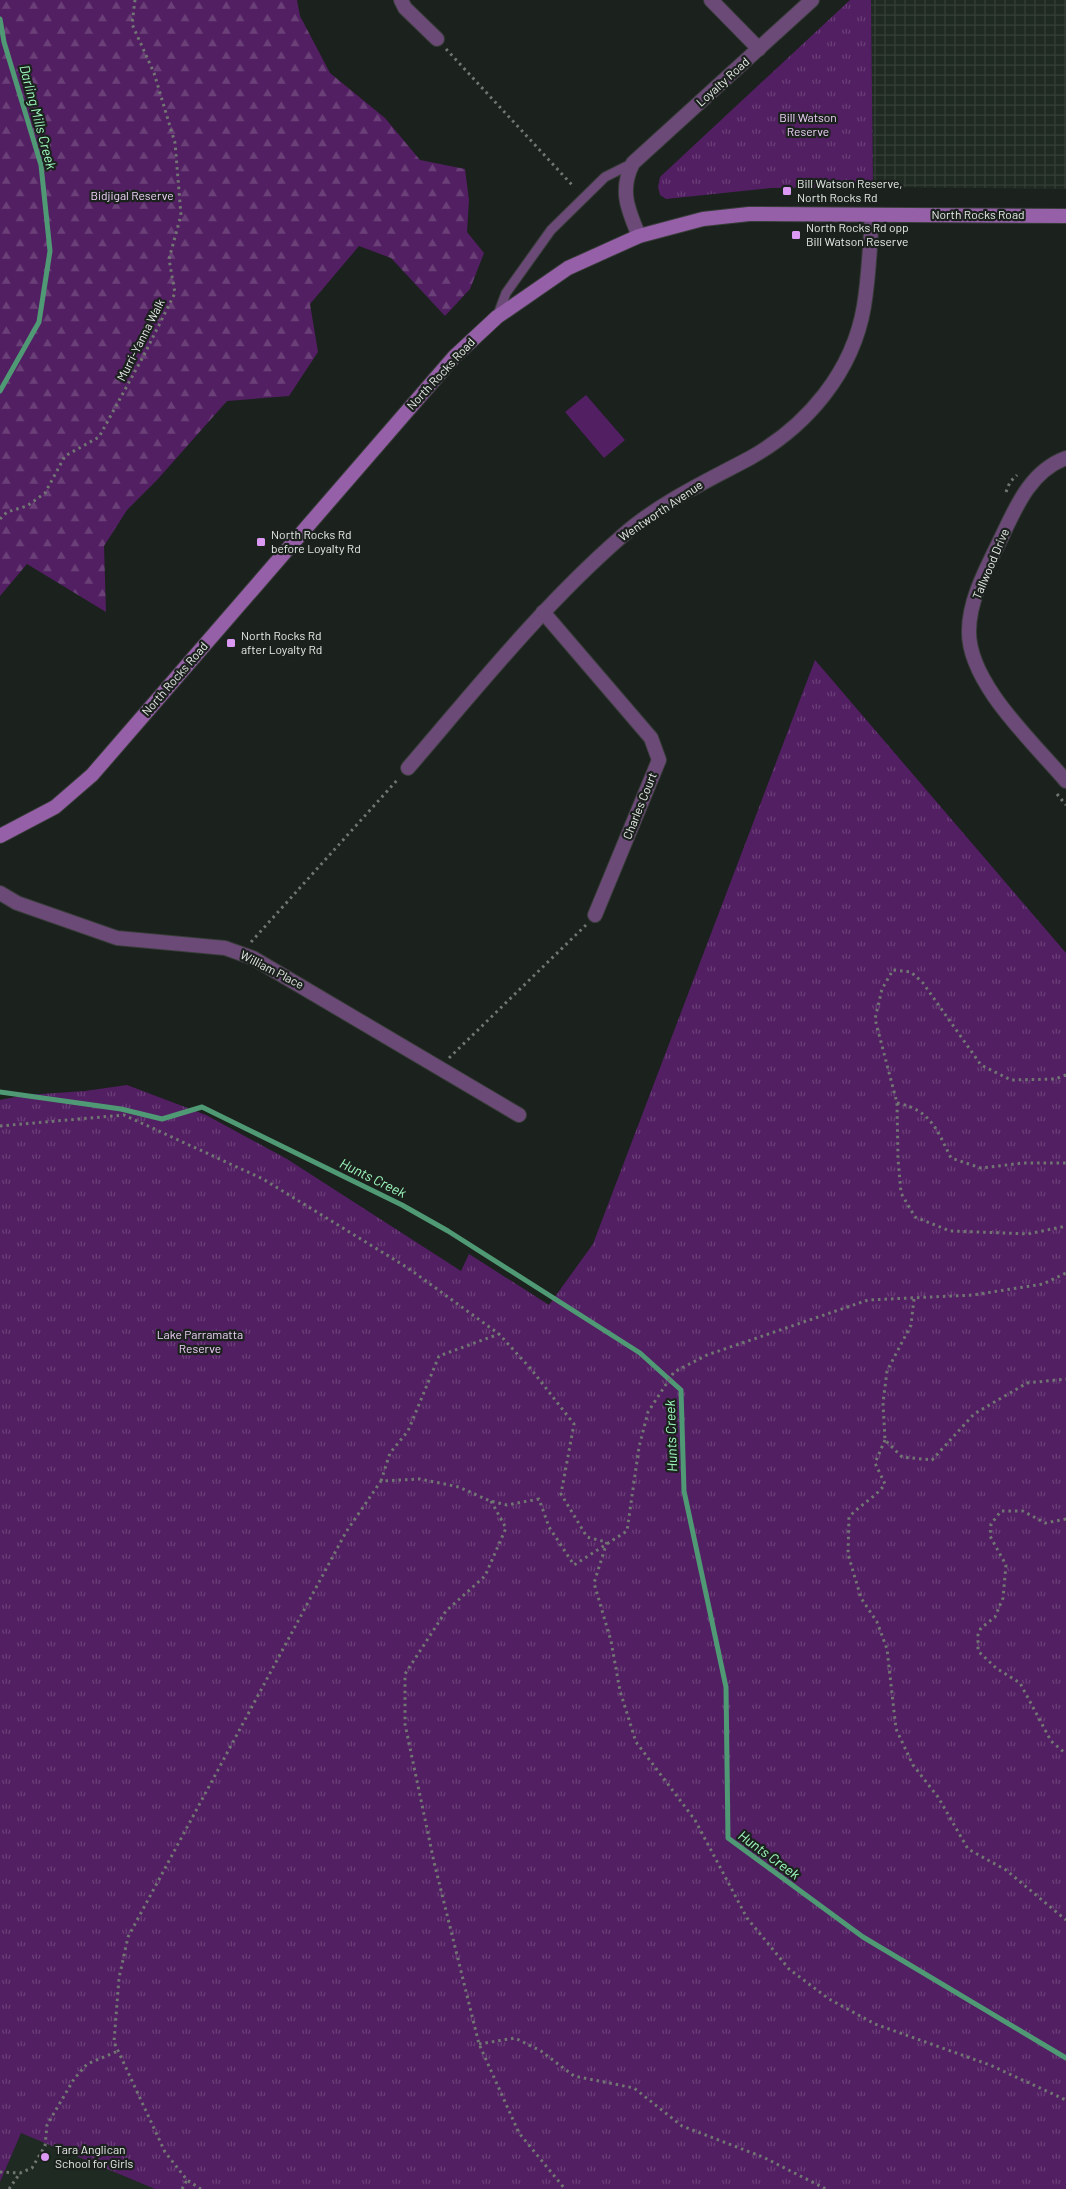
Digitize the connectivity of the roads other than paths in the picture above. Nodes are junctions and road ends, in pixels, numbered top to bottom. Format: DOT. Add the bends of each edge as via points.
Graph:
graph roads {
  1 [pos="401,0"];
  2 [pos="711,0"];
  3 [pos="812,0"];
  4 [pos="437,39"];
  5 [pos="759,49"];
  6 [pos="633,163"];
  7 [pos="872,215"];
  8 [pos="1066,216"];
  9 [pos="639,236"];
  10 [pos="496,317"];
  11 [pos="1066,458"];
  12 [pos="543,612"];
  13 [pos="408,768"];
  14 [pos="1066,781"];
  15 [pos="0,836"];
  16 [pos="0,893"];
  17 [pos="595,916"];
  18 [pos="519,1115"];
  1 -- 4 [label="street"];
  2 -- 5 [label="street"];
  3 -- 5 [label="street, Loyalty Road"];
  5 -- 6 [label="street, Loyalty Road"];
  6 -- 9 [label="street, Loyalty Road" via="626,176 624,191 626,207"];
  6 -- 10 [label="lane, Loyalty Road" via="605,177 552,230 506,293"];
  7 -- 8 [label="main road, North Rocks Road"];
  7 -- 9 [label="main road, North Rocks Road" via="749,214 703,219"];
  7 -- 12 [label="street, Wentworth Avenue" via="864,307 853,345 836,381 816,406 798,424 752,456 684,493 622,536"];
  9 -- 10 [label="main road, North Rocks Road" via="568,268"];
  10 -- 15 [label="main road, North Rocks Road" via="454,357 92,775 55,807"];
  11 -- 14 [label="street, Tallwood Drive" via="1039,475 1017,505 979,587 969,630 975,662 992,693"];
  12 -- 13 [label="street, Wentworth Avenue"];
  12 -- 17 [label="street, Charles Court" via="651,738 659,760"];
  16 -- 18 [label="street, William Place" via="17,903 117,938 225,948 253,958"];
}
